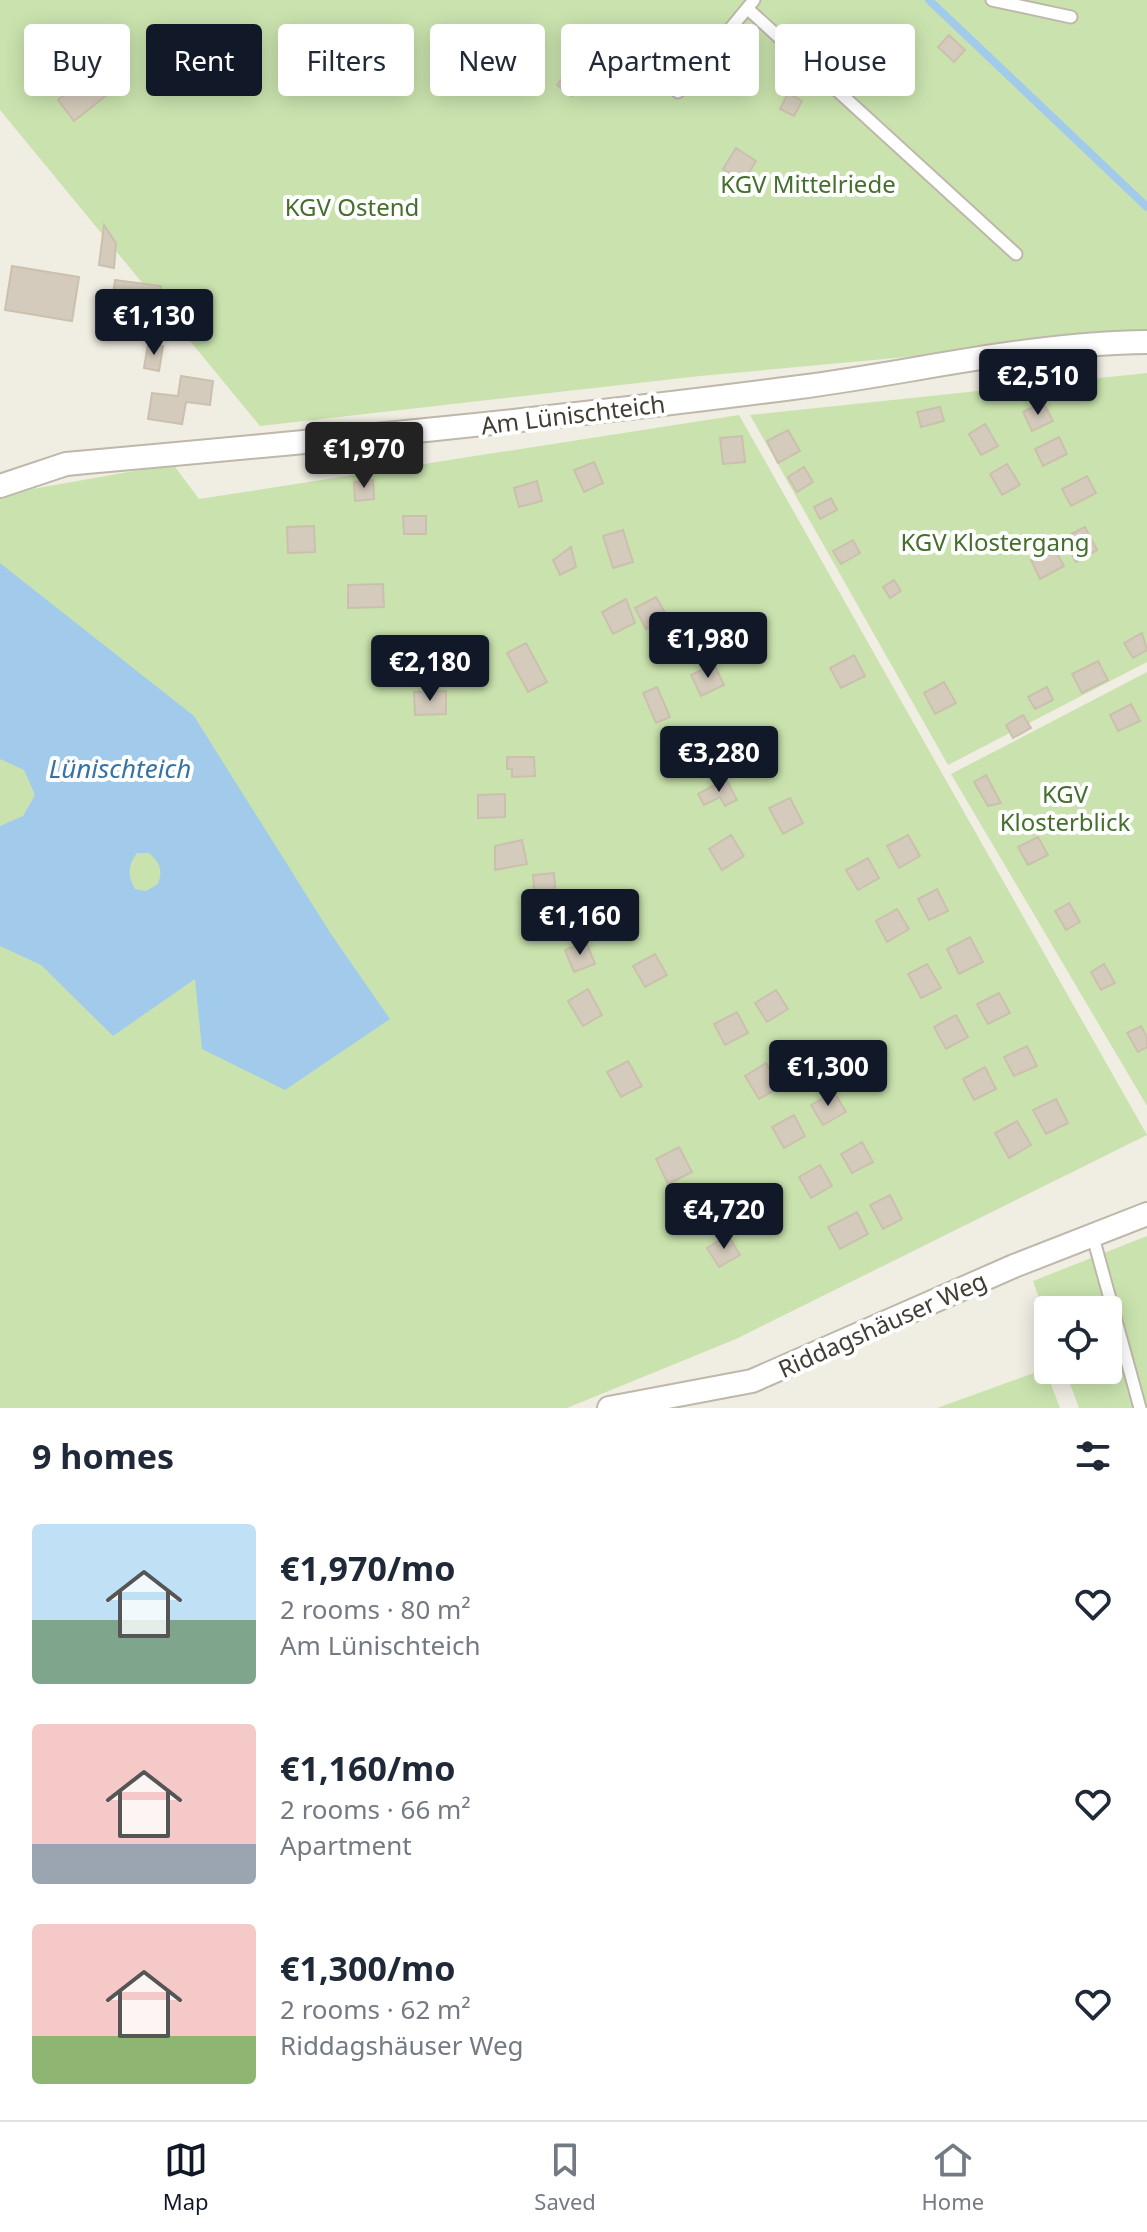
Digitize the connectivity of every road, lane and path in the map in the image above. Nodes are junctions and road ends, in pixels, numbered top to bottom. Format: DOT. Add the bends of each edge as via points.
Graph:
graph roads {
  1 [pos="992,0"];
  2 [pos="751,4"];
  3 [pos="1071,17"];
  4 [pos="734,24"];
  5 [pos="1016,254"];
  6 [pos="1147,342"];
  7 [pos="0,486"];
  8 [pos="1147,1214"];
  9 [pos="1093,1237"];
  10 [pos="609,1408"];
  11 [pos="1140,1408"];
  1 -- 3 [label="lane"];
  2 -- 4 [label="lane"];
  2 -- 5 [label="lane"];
  6 -- 7 [label="street, Am Lünischteich" via="1090,342 801,387 548,418 66,464"];
  8 -- 9 [label="street, Riddagshäuser Weg"];
  9 -- 10 [label="street, Riddagshäuser Weg" via="1014,1266 752,1381"];
  9 -- 11 [label="lane"];
}
